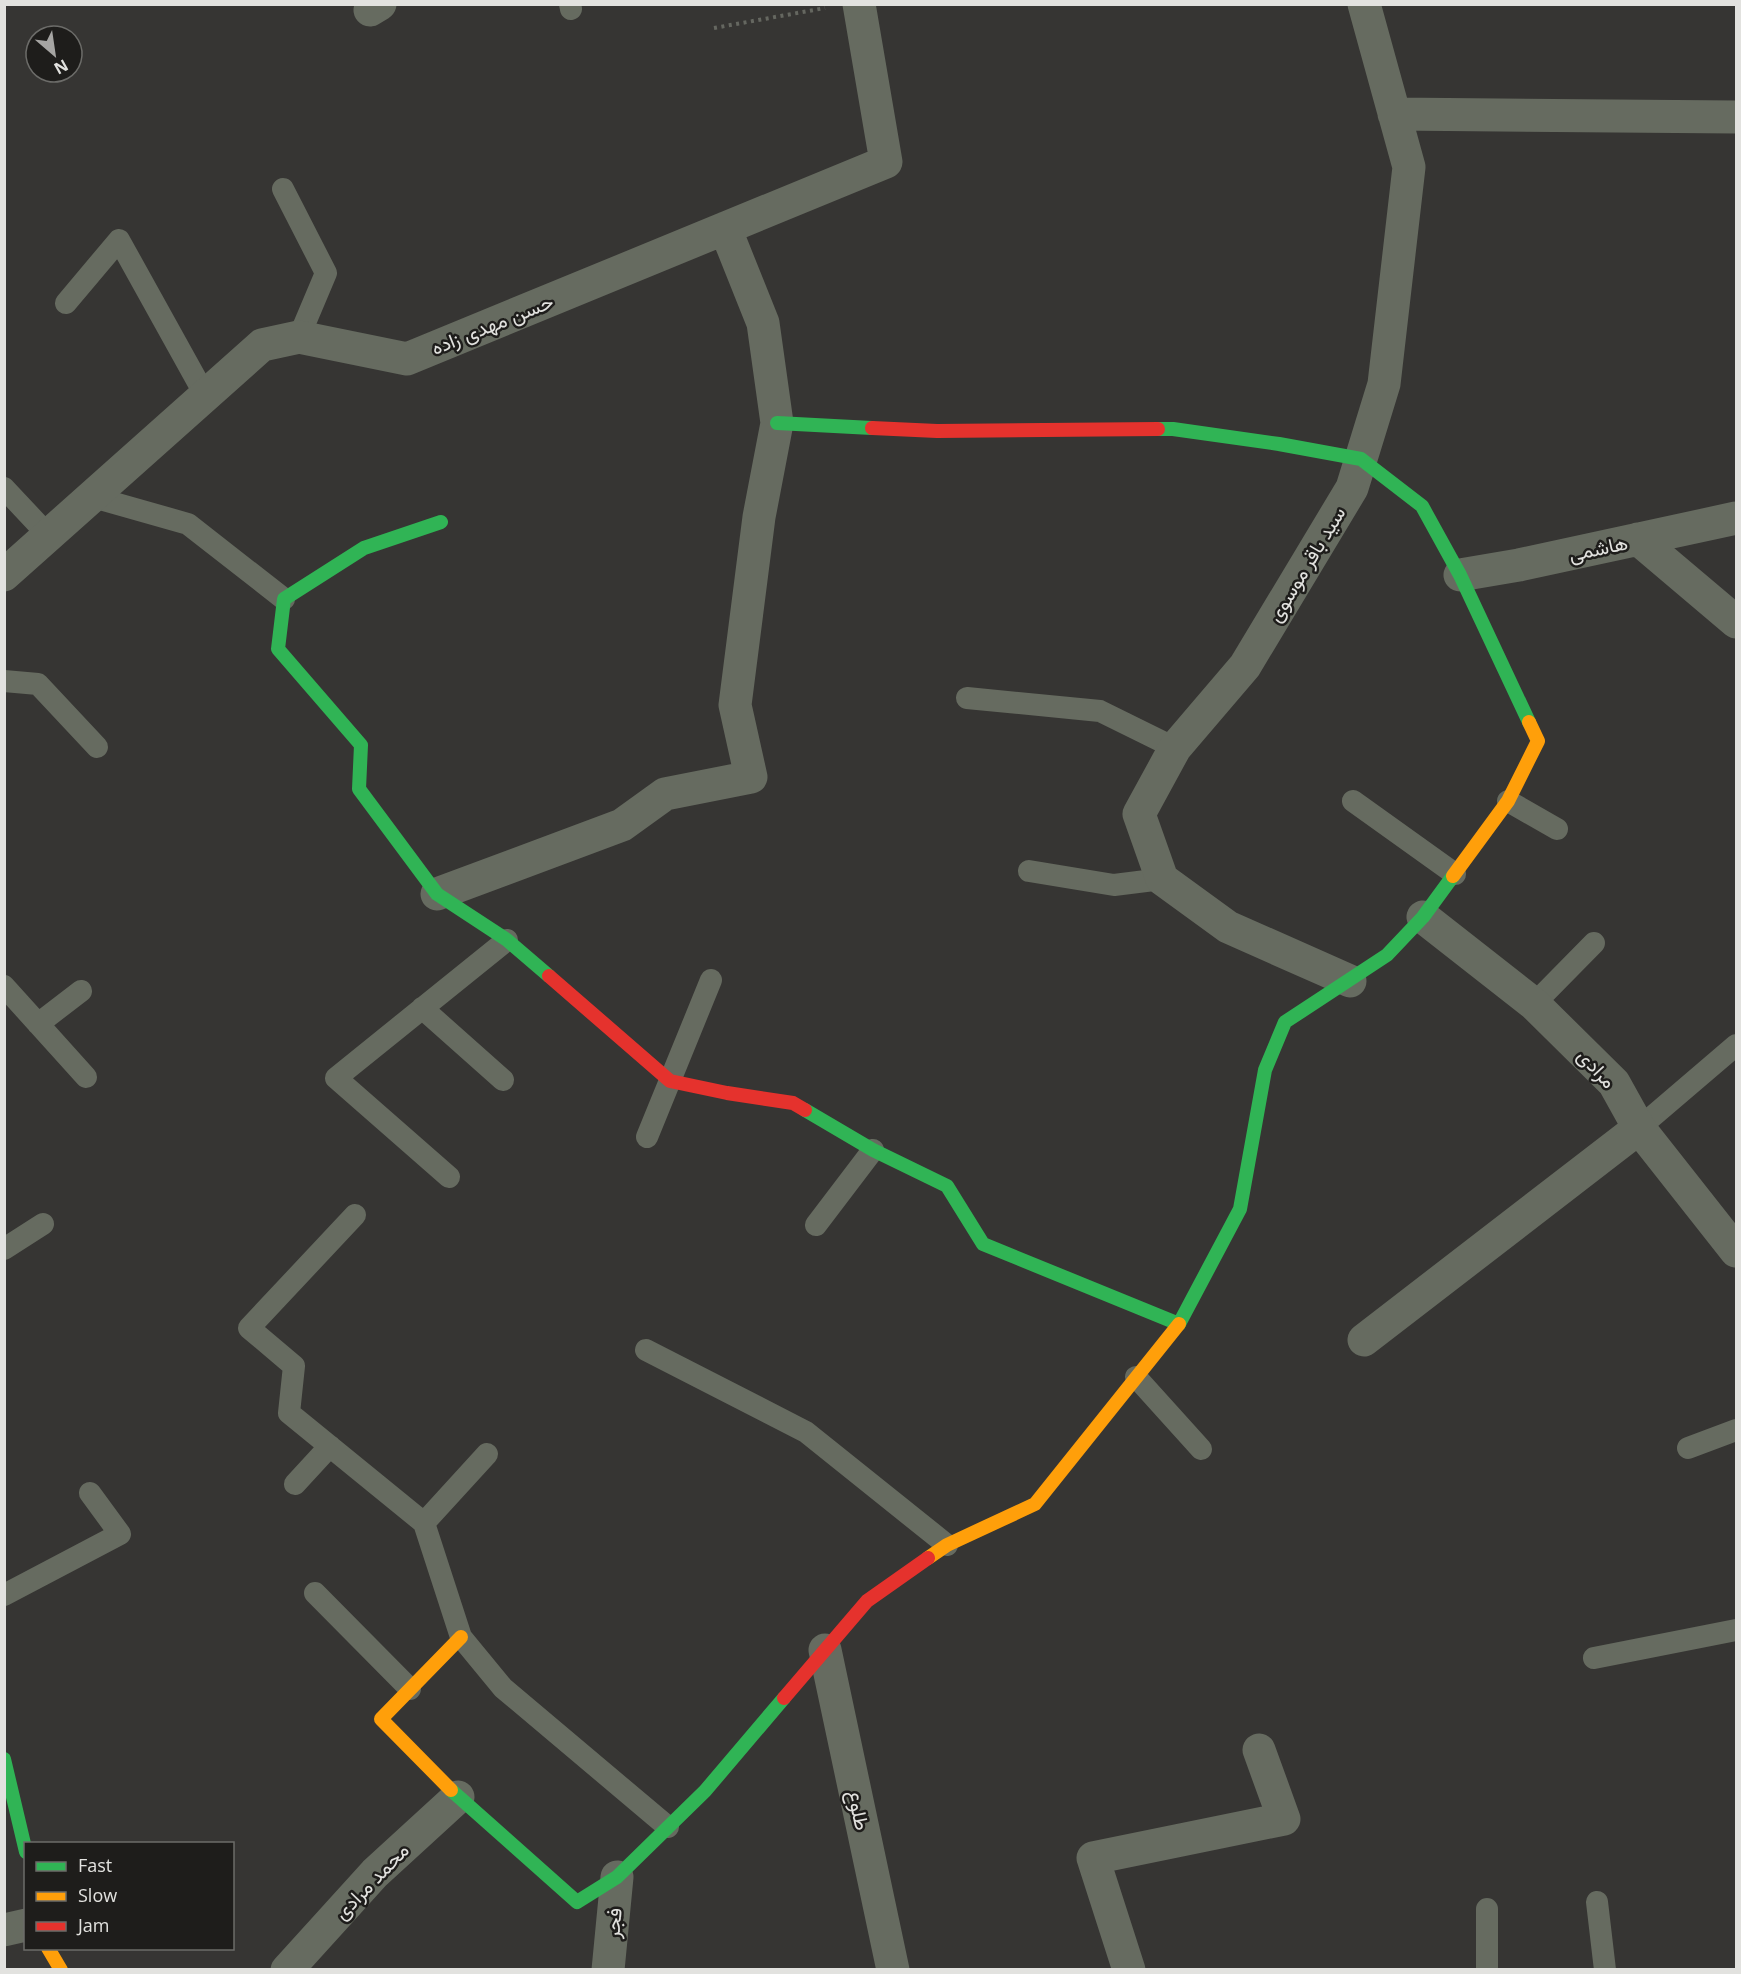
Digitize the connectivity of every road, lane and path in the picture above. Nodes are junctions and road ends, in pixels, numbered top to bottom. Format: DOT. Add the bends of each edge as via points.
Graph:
graph roads {
  1 [pos="1364,4"];
  2 [pos="847,5"];
  3 [pos="714,28"];
  4 [pos="1394,114"];
  5 [pos="1737,117"];
  6 [pos="283,189"];
  7 [pos="725,228"];
  8 [pos="66,303"];
  9 [pos="299,337"];
  10 [pos="206,395"];
  11 [pos="777,423"];
  12 [pos="1361,459"];
  13 [pos="4,488"];
  14 [pos="93,497"];
  15 [pos="1737,518"];
  16 [pos="441,522"];
  17 [pos="49,536"];
  18 [pos="1638,539"];
  19 [pos="4,575"];
  20 [pos="1460,575"];
  21 [pos="284,599"];
  22 [pos="1737,622"];
  23 [pos="4,681"];
  24 [pos="967,698"];
  25 [pos="97,747"];
  26 [pos="1175,748"];
  27 [pos="1353,801"];
  28 [pos="1508,801"];
  29 [pos="1557,829"];
  30 [pos="1029,872"];
  31 [pos="1455,874"];
  32 [pos="1162,879"];
  33 [pos="437,894"];
  34 [pos="1423,917"];
  35 [pos="507,940"];
  36 [pos="1594,943"];
  37 [pos="711,980"];
  38 [pos="1350,981"];
  39 [pos="4,986"];
  40 [pos="81,991"];
  41 [pos="1534,1004"];
  42 [pos="422,1008"];
  43 [pos="38,1024"];
  44 [pos="1737,1045"];
  45 [pos="86,1077"];
  46 [pos="503,1080"];
  47 [pos="669,1081"];
  48 [pos="1639,1128"];
  49 [pos="646,1137"];
  50 [pos="873,1150"];
  51 [pos="448,1177"];
  52 [pos="355,1215"];
  53 [pos="43,1224"];
  54 [pos="816,1225"];
  55 [pos="4,1250"];
  56 [pos="1737,1251"];
  57 [pos="1179,1324"];
  58 [pos="1364,1340"];
  59 [pos="646,1350"];
  60 [pos="1136,1377"];
  61 [pos="1737,1430"];
  62 [pos="330,1446"];
  63 [pos="1201,1449"];
  64 [pos="1688,1449"];
  65 [pos="487,1454"];
  66 [pos="295,1484"];
  67 [pos="90,1493"];
  68 [pos="424,1523"];
  69 [pos="947,1545"];
  70 [pos="315,1593"];
  71 [pos="4,1595"];
  72 [pos="1737,1630"];
  73 [pos="461,1637"];
  74 [pos="825,1650"];
  75 [pos="1594,1658"];
  76 [pos="410,1689"];
  77 [pos="1259,1750"];
  78 [pos="4,1758"];
  79 [pos="458,1797"];
  80 [pos="668,1827"];
  81 [pos="24,1843"];
  82 [pos="617,1877"];
  83 [pos="1597,1902"];
  84 [pos="1487,1909"];
  85 [pos="24,1925"];
  86 [pos="4,1930"];
  87 [pos="49,1950"];
  88 [pos="61,1970"];
  89 [pos="287,1970"];
  90 [pos="608,1970"];
  91 [pos="893,1970"];
  92 [pos="1129,1970"];
  93 [pos="1487,1970"];
  94 [pos="1605,1970"];
  1 -- 4 [label="street, سید باقر موسوی"];
  2 -- 3 [label="path"];
  2 -- 7 [label="street, حسن مهدی زاده" via="886,162"];
  4 -- 5 [label="street"];
  4 -- 12 [label="street, سید باقر موسوی" via="1409,167 1384,384"];
  6 -- 9 [label="lane" via="326,273"];
  7 -- 9 [label="street, حسن مهدی زاده" via="407,359"];
  7 -- 11 [label="street" via="763,324"];
  8 -- 10 [label="lane" via="119,240"];
  9 -- 10 [label="street, حسن مهدی زاده" via="262,345"];
  10 -- 14 [label="street, حسن مهدی زاده"];
  11 -- 12 [label="street" via="938,431 1173,429"];
  11 -- 33 [label="street" via="759,517 735,705 751,777 665,794 622,825"];
  12 -- 20 [label="street" via="1422,506"];
  12 -- 26 [label="street, سید باقر موسوی" via="1352,488 1245,666"];
  13 -- 17 [label="lane"];
  14 -- 17 [label="street, حسن مهدی زاده"];
  14 -- 21 [label="lane" via="188,524"];
  15 -- 18 [label="street, هاشمی"];
  16 -- 21 [label="street" via="364,548"];
  17 -- 19 [label="street, حسن مهدی زاده"];
  18 -- 20 [label="street, هاشمی"];
  18 -- 22 [label="street"];
  20 -- 28 [label="street" via="1538,741"];
  21 -- 33 [label="street" via="278,649 361,745 359,789"];
  23 -- 25 [label="lane" via="38,684"];
  24 -- 26 [label="lane" via="1100,711"];
  26 -- 32 [label="street, سید باقر موسوی" via="1139,814"];
  27 -- 31 [label="lane"];
  28 -- 29 [label="lane"];
  28 -- 31 [label="street"];
  30 -- 32 [label="lane" via="1114,885"];
  31 -- 34 [label="street"];
  32 -- 38 [label="street" via="1228,927"];
  33 -- 35 [label="street"];
  34 -- 38 [label="street" via="1387,956"];
  34 -- 41 [label="street, مرادی"];
  35 -- 42 [label="lane"];
  35 -- 47 [label="street"];
  36 -- 41 [label="lane"];
  37 -- 47 [label="lane"];
  38 -- 57 [label="street" via="1285,1022 1265,1070 1240,1209"];
  39 -- 43 [label="lane"];
  40 -- 43 [label="lane"];
  41 -- 48 [label="street, مرادی" via="1614,1083"];
  42 -- 46 [label="lane"];
  42 -- 51 [label="lane" via="336,1078"];
  43 -- 45 [label="lane"];
  44 -- 48 [label="lane"];
  47 -- 49 [label="lane"];
  47 -- 50 [label="street" via="793,1103"];
  48 -- 56 [label="street, مرادی"];
  48 -- 58 [label="street"];
  50 -- 54 [label="lane"];
  50 -- 57 [label="street" via="947,1186 983,1244"];
  52 -- 62 [label="lane" via="249,1328 294,1366 289,1413"];
  53 -- 55 [label="lane"];
  57 -- 60 [label="street"];
  59 -- 69 [label="lane" via="806,1432"];
  60 -- 63 [label="lane"];
  60 -- 69 [label="street" via="1035,1504"];
  61 -- 64 [label="lane"];
  62 -- 66 [label="lane"];
  62 -- 68 [label="lane"];
  65 -- 68 [label="lane"];
  67 -- 71 [label="lane" via="120,1534"];
  68 -- 73 [label="lane"];
  69 -- 74 [label="street" via="867,1601"];
  70 -- 76 [label="lane"];
  72 -- 75 [label="lane"];
  73 -- 76 [label="street"];
  73 -- 80 [label="lane" via="502,1688"];
  74 -- 80 [label="street" via="705,1791"];
  74 -- 91 [label="street, طلوع"];
  76 -- 79 [label="street" via="381,1719"];
  77 -- 92 [label="street" via="1284,1820 1093,1858"];
  78 -- 81 [label="street"];
  79 -- 82 [label="street" via="577,1902"];
  79 -- 89 [label="street, محمد مرادی" via="375,1873"];
  80 -- 82 [label="street"];
  82 -- 90 [label="street, فجر"];
  83 -- 94 [label="lane"];
  84 -- 93 [label="lane"];
  85 -- 86 [label="street"];
  87 -- 88 [label="street"];
}
